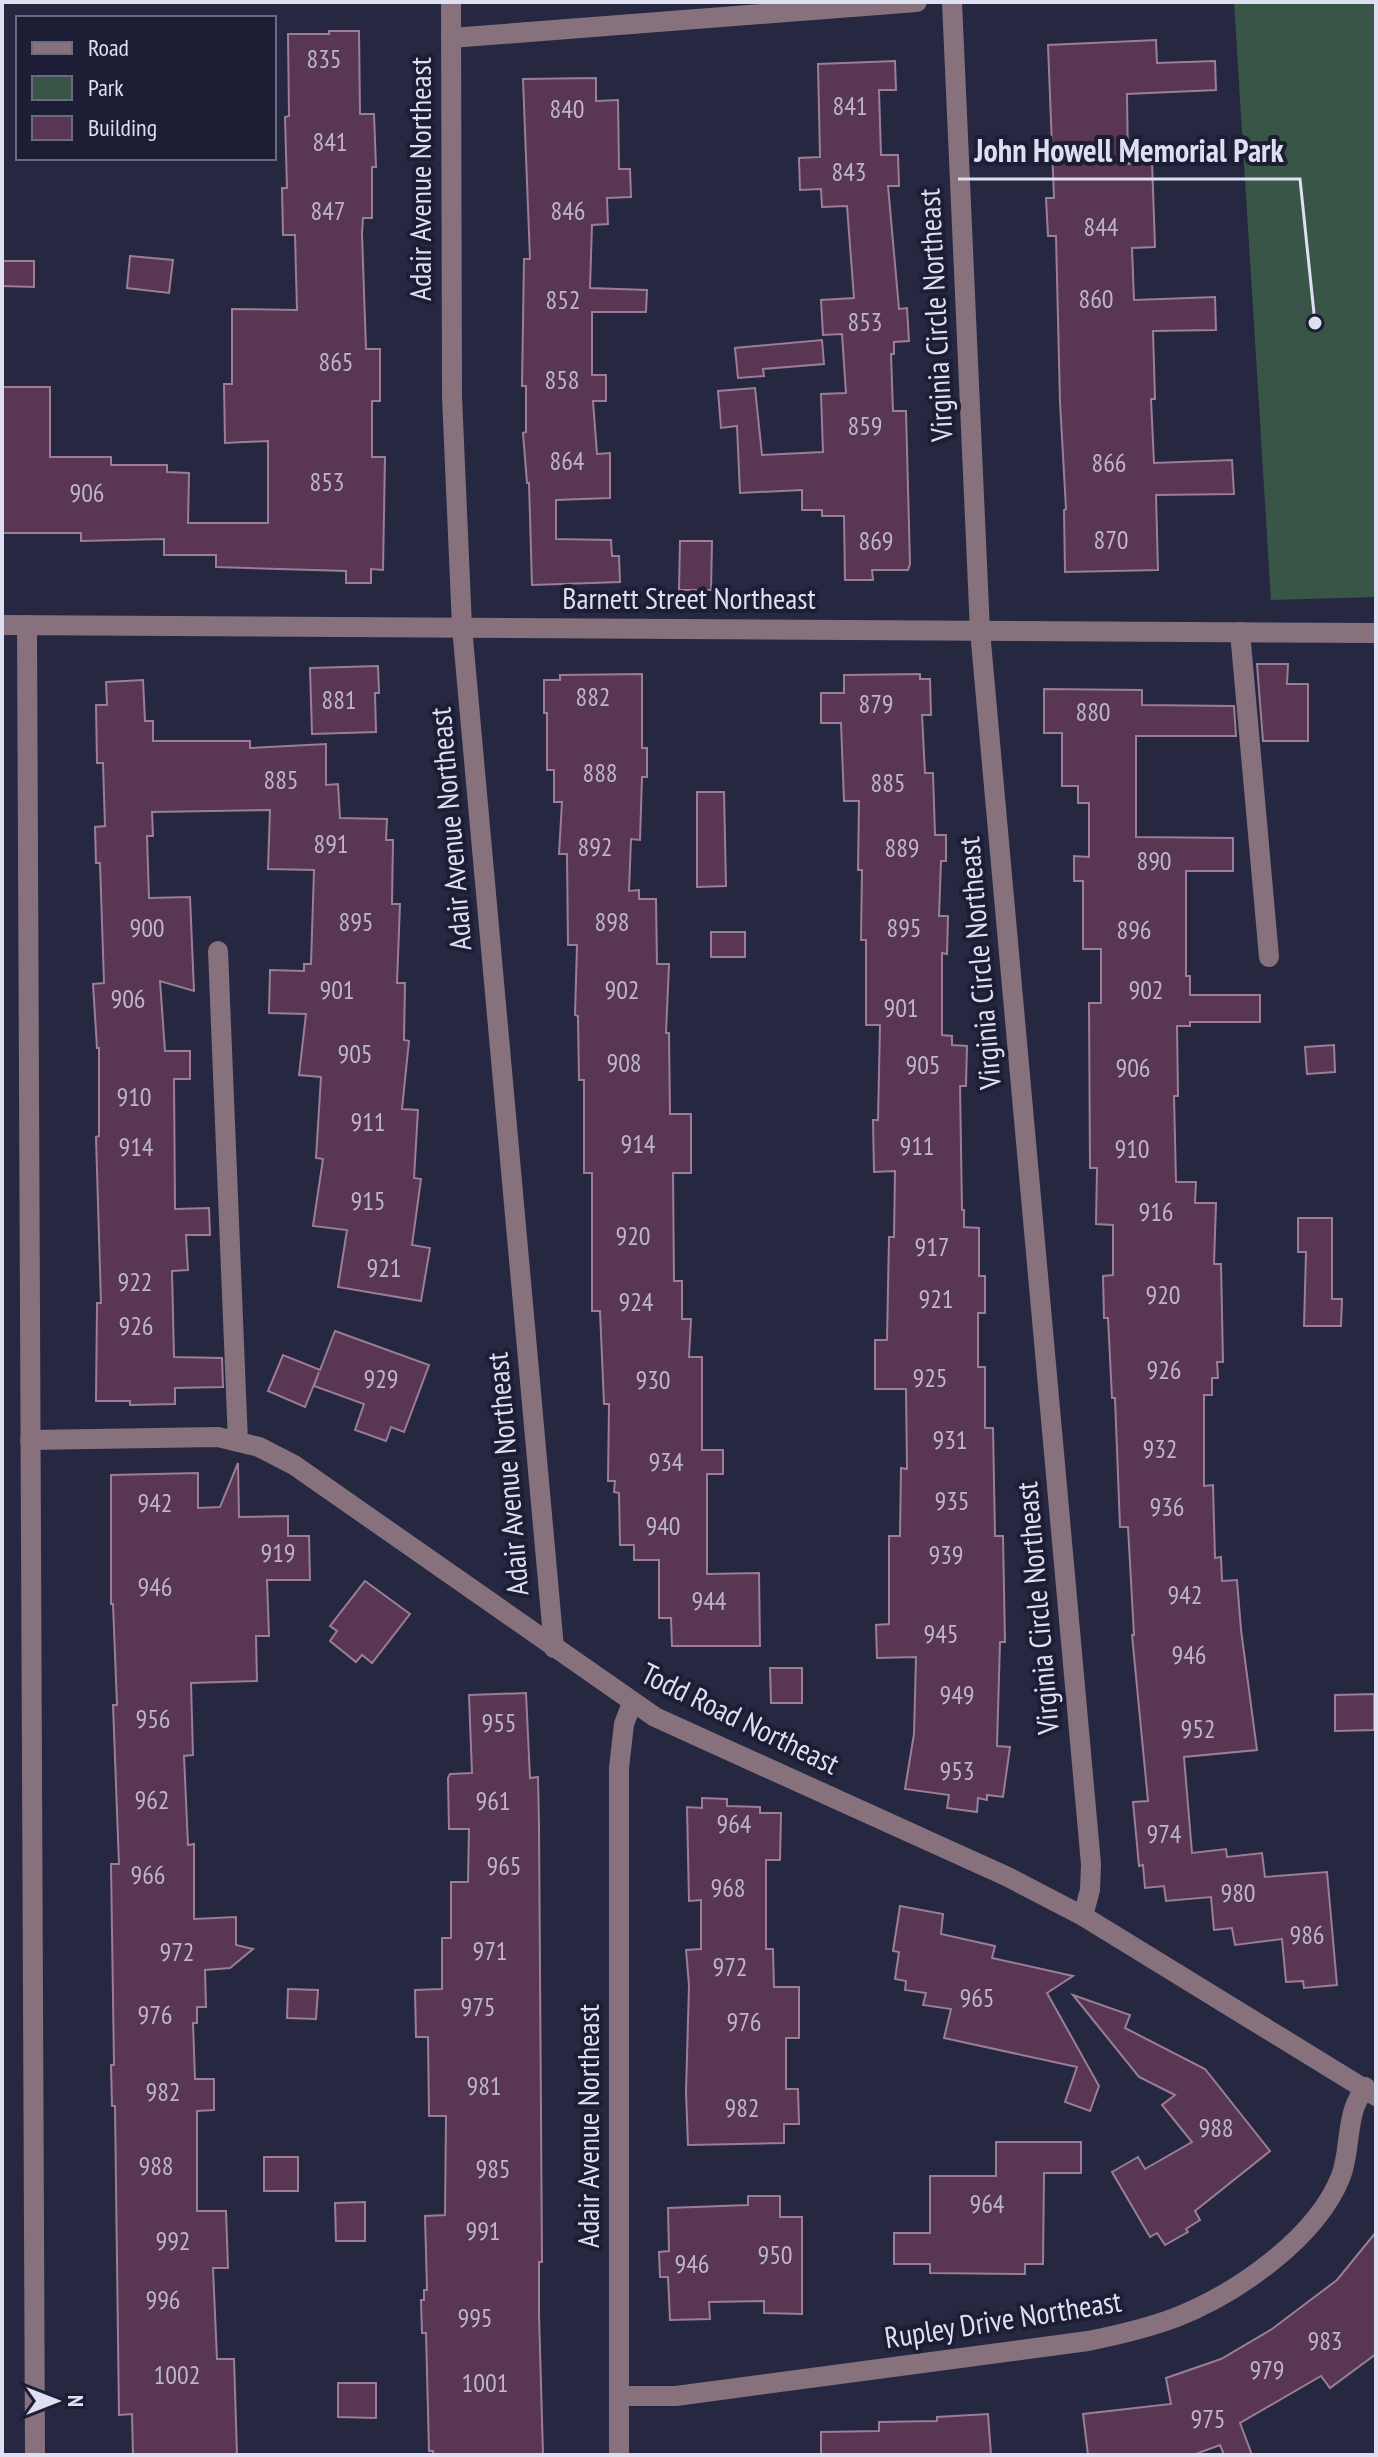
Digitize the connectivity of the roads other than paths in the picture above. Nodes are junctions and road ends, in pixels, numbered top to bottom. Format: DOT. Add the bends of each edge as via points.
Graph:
graph roads {
  1 [pos="451,2"];
  2 [pos="917,2"];
  3 [pos="952,2"];
  4 [pos="451,38"];
  5 [pos="2,625"];
  6 [pos="27,625"];
  7 [pos="462,627"];
  8 [pos="980,631"];
  9 [pos="1240,632"];
  10 [pos="1376,633"];
  11 [pos="218,951"];
  12 [pos="1269,957"];
  13 [pos="30,1440"];
  14 [pos="238,1442"];
  15 [pos="554,1648"];
  16 [pos="632,1703"];
  17 [pos="1083,1916"];
  18 [pos="1370,2092"];
  19 [pos="619,2396"];
  20 [pos="35,2455"];
  21 [pos="619,2455"];
  1 -- 4 [label="street, Adair Avenue Northeast"];
  2 -- 4 [label="street"];
  3 -- 8 [label="street, Virginia Circle Northeast"];
  4 -- 7 [label="street, Adair Avenue Northeast" via="452,396"];
  5 -- 6 [label="street, Barnett Street Northeast"];
  6 -- 7 [label="street, Barnett Street Northeast"];
  6 -- 13 [label="street"];
  7 -- 8 [label="street, Barnett Street Northeast"];
  7 -- 15 [label="street, Adair Avenue Northeast"];
  8 -- 9 [label="street, Barnett Street Northeast"];
  8 -- 17 [label="street, Virginia Circle Northeast" via="1091,1864"];
  9 -- 10 [label="street, Barnett Street Northeast"];
  9 -- 12 [label="street"];
  11 -- 14 [label="street"];
  13 -- 14 [label="street, Todd Road Northeast" via="218,1437"];
  13 -- 20 [label="street"];
  14 -- 15 [label="street, Todd Road Northeast" via="294,1465"];
  15 -- 16 [label="street, Todd Road Northeast"];
  16 -- 17 [label="street, Todd Road Northeast"];
  16 -- 19 [label="street, Adair Avenue Northeast" via="619,1768"];
  17 -- 18 [label="street, Todd Road Northeast"];
  18 -- 19 [label="street, Rupley Drive Northeast" via="1354,2108 1341,2175 1318,2217 1254,2274 1178,2317 1088,2341 676,2396"];
  19 -- 21 [label="street, Adair Avenue Northeast"];
}
